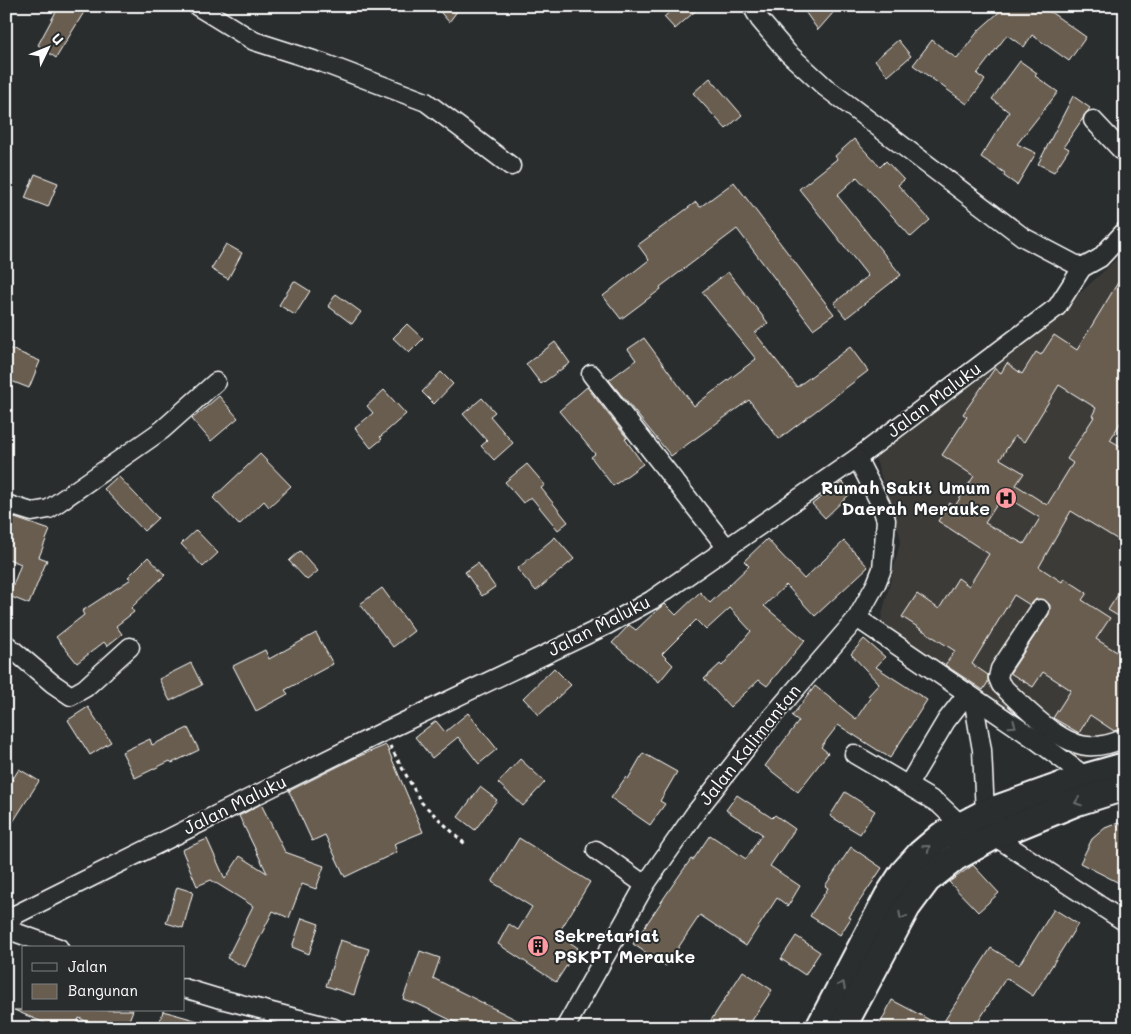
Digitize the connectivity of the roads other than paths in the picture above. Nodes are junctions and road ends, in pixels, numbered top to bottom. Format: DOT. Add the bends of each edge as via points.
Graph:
graph roads {
  1 [pos="197,6"];
  2 [pos="752,6"];
  3 [pos="1093,120"];
  4 [pos="1125,154"];
  5 [pos="511,166"];
  6 [pos="1125,231"];
  7 [pos="1082,268"];
  8 [pos="591,374"];
  9 [pos="216,382"];
  10 [pos="858,458"];
  11 [pos="6,504"];
  12 [pos="724,543"];
  13 [pos="1040,608"];
  14 [pos="857,618"];
  15 [pos="6,644"];
  16 [pos="130,647"];
  17 [pos="970,696"];
  18 [pos="1125,738"];
  19 [pos="854,754"];
  20 [pos="1125,766"];
  21 [pos="1086,777"];
  22 [pos="908,785"];
  23 [pos="1125,788"];
  24 [pos="990,824"];
  25 [pos="961,825"];
  26 [pos="596,850"];
  27 [pos="645,885"];
  28 [pos="6,922"];
  29 [pos="1125,922"];
  30 [pos="6,929"];
  31 [pos="53,946"];
  32 [pos="185,988"];
  33 [pos="334,1028"];
  34 [pos="565,1028"];
  35 [pos="819,1028"];
  36 [pos="842,1028"];
  1 -- 5 [label="street" via="254,41 426,102"];
  2 -- 7 [label="street" via="788,53 825,87 1023,236"];
  3 -- 4 [label="street"];
  6 -- 7 [label="street, Jalan Maluku" via="1100,258"];
  7 -- 10 [label="street, Jalan Maluku" via="1056,307"];
  8 -- 12 [label="street"];
  9 -- 11 [label="street" via="162,430 49,509 32,512"];
  10 -- 12 [label="street, Jalan Maluku"];
  10 -- 14 [label="street, Jalan Kalimantan" via="886,520 882,569"];
  12 -- 28 [label="street, Jalan Maluku" via="652,600 607,625 383,732"];
  13 -- 18 [label="street" via="1000,669 998,678 1001,684 1044,725 1071,742 1088,746"];
  14 -- 17 [label="street"];
  14 -- 27 [label="street, Jalan Kalimantan" via="762,728 696,812"];
  15 -- 16 [label="street" via="72,696"];
  17 -- 21 [label="street, one-way"];
  17 -- 22 [label="street" via="948,717"];
  17 -- 24 [label="street" via="982,750"];
  19 -- 22 [label="street"];
  20 -- 21 [label="highway"];
  21 -- 24 [label="highway"];
  22 -- 25 [label="street" via="940,804"];
  23 -- 24 [label="highway, one-way"];
  24 -- 25 [label="highway"];
  24 -- 29 [label="street"];
  24 -- 36 [label="highway, one-way" via="927,880 907,907"];
  35 -- 25 [label="highway, one-way" via="903,873 941,836"];
  26 -- 27 [label="street"];
  27 -- 34 [label="street, Jalan Kalimantan"];
  30 -- 31 [label="street"];
  32 -- 33 [label="street"];
}
